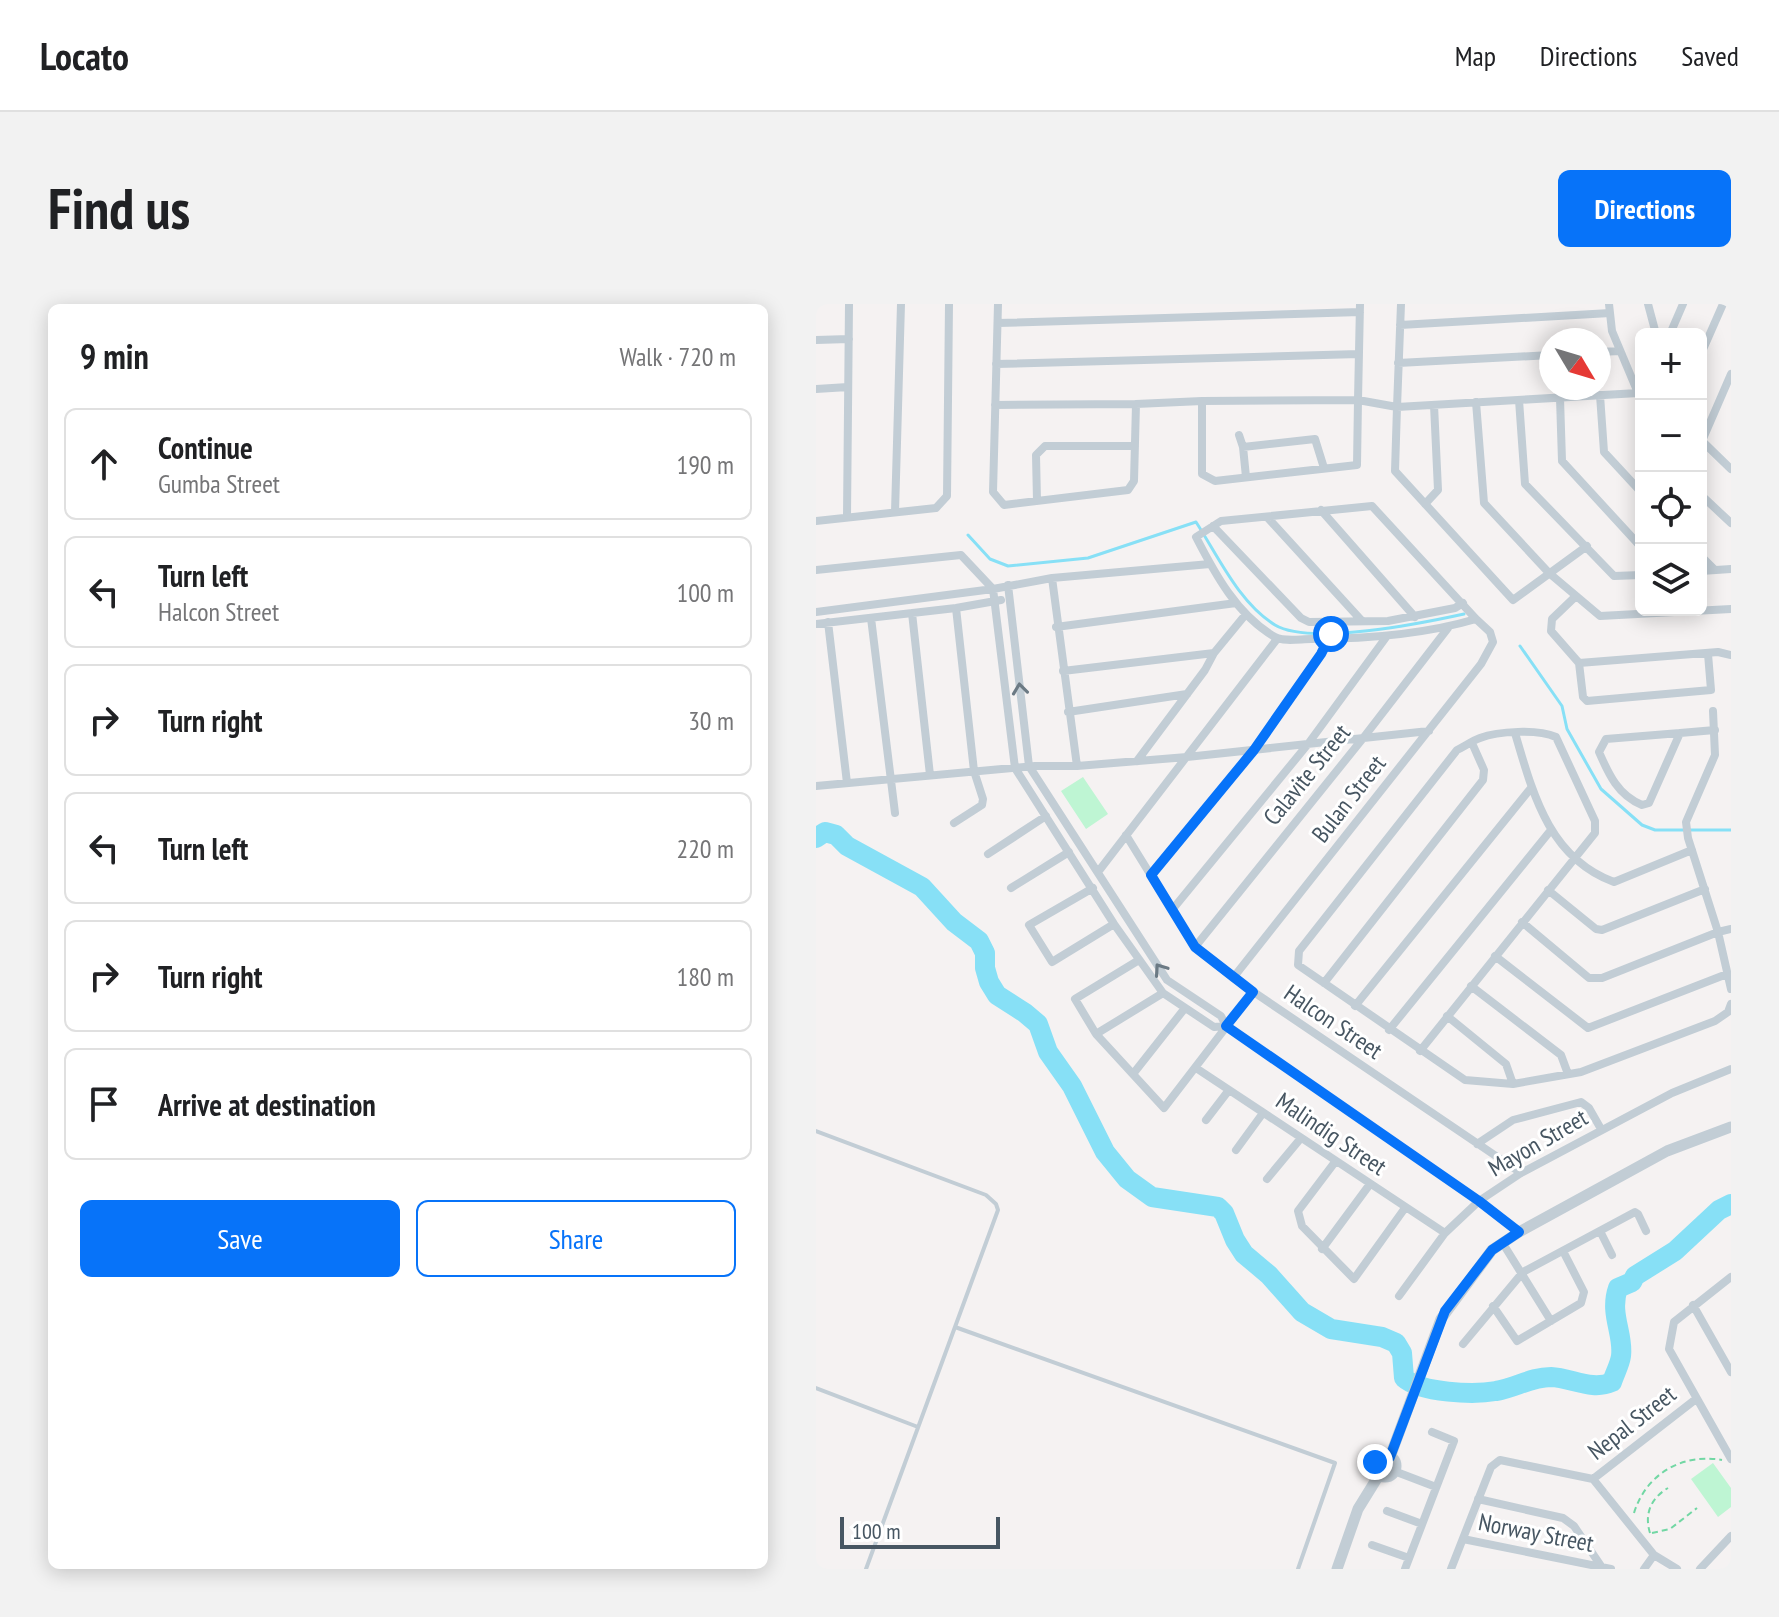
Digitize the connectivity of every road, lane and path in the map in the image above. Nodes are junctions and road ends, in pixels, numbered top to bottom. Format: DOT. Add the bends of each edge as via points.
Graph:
graph roads {
  1 [pos="849,304"];
  2 [pos="901,304"];
  3 [pos="949,304"];
  4 [pos="998,304"];
  5 [pos="1401,304"];
  6 [pos="1648,304"];
  7 [pos="1683,304"];
  8 [pos="1723,304"];
  9 [pos="1360,308"];
  10 [pos="1609,309"];
  11 [pos="998,323"];
  12 [pos="1400,325"];
  13 [pos="1654,328"];
  14 [pos="1673,328"];
  15 [pos="849,339"];
  16 [pos="816,340"];
  17 [pos="1707,340"];
  18 [pos="1611,351"];
  19 [pos="1620,351"];
  20 [pos="1359,354"];
  21 [pos="1539,356"];
  22 [pos="1398,363"];
  23 [pos="996,364"];
  24 [pos="1731,374"];
  25 [pos="1635,386"];
  26 [pos="848,387"];
  27 [pos="816,389"];
  28 [pos="1611,396"];
  29 [pos="1635,397"];
  30 [pos="1539,399"];
  31 [pos="1358,400"];
  32 [pos="1519,400"];
  33 [pos="1560,400"];
  34 [pos="1600,400"];
  35 [pos="1202,401"];
  36 [pos="1476,402"];
  37 [pos="1136,404"];
  38 [pos="995,405"];
  39 [pos="1434,405"];
  40 [pos="1397,407"];
  41 [pos="1707,429"];
  42 [pos="1239,435"];
  43 [pos="1707,445"];
  44 [pos="1135,446"];
  45 [pos="1243,447"];
  46 [pos="1731,467"];
  47 [pos="1324,468"];
  48 [pos="1246,477"];
  49 [pos="1635,486"];
  50 [pos="1037,501"];
  51 [pos="1707,501"];
  52 [pos="1425,504"];
  53 [pos="1321,510"];
  54 [pos="895,512"];
  55 [pos="847,517"];
  56 [pos="1267,517"];
  57 [pos="816,521"];
  58 [pos="1731,523"];
  59 [pos="1206,531"];
  60 [pos="1638,544"];
  61 [pos="1587,546"];
  62 [pos="1707,562"];
  63 [pos="1210,564"];
  64 [pos="1731,569"];
  65 [pos="816,570"];
  66 [pos="1715,570"];
  67 [pos="1707,571"];
  68 [pos="1549,573"];
  69 [pos="1635,575"];
  70 [pos="1052,578"];
  71 [pos="1008,585"];
  72 [pos="993,589"];
  73 [pos="1576,596"];
  74 [pos="1009,598"];
  75 [pos="996,601"];
  76 [pos="1236,603"];
  77 [pos="1463,603"];
  78 [pos="956,608"];
  79 [pos="1731,609"];
  80 [pos="816,612"];
  81 [pos="912,613"];
  82 [pos="1246,614"];
  83 [pos="1415,617"];
  84 [pos="871,618"];
  85 [pos="1476,619"];
  86 [pos="1362,621"];
  87 [pos="828,622"];
  88 [pos="816,624"];
  89 [pos="1056,627"];
  90 [pos="1448,627"];
  91 [pos="1331,631"];
  92 [pos="1387,636"];
  93 [pos="1277,639"];
  94 [pos="1214,653"];
  95 [pos="1708,654"];
  96 [pos="1731,655"];
  97 [pos="1579,663"];
  98 [pos="1063,671"];
  99 [pos="1187,694"];
  100 [pos="1713,711"];
  101 [pos="1068,712"];
  102 [pos="1715,730"];
  103 [pos="1429,731"];
  104 [pos="1515,733"];
  105 [pos="1680,733"];
  106 [pos="1364,737"];
  107 [pos="1472,743"];
  108 [pos="1308,744"];
  109 [pos="1254,750"];
  110 [pos="1187,757"];
  111 [pos="1137,761"];
  112 [pos="1029,766"];
  113 [pos="1077,766"];
  114 [pos="1015,768"];
  115 [pos="974,771"];
  116 [pos="930,775"];
  117 [pos="889,779"];
  118 [pos="847,783"];
  119 [pos="816,786"];
  120 [pos="1531,788"];
  121 [pos="895,813"];
  122 [pos="1046,816"];
  123 [pos="954,823"];
  124 [pos="1551,830"];
  125 [pos="1126,835"];
  126 [pos="1692,850"];
  127 [pos="1069,852"];
  128 [pos="988,854"];
  129 [pos="1572,859"];
  130 [pos="1098,872"];
  131 [pos="1151,875"];
  132 [pos="1011,888"];
  133 [pos="1093,888"];
  134 [pos="1705,889"];
  135 [pos="1548,890"];
  136 [pos="1172,910"];
  137 [pos="1522,922"];
  138 [pos="1731,923"];
  139 [pos="1114,924"];
  140 [pos="1731,929"];
  141 [pos="1718,932"];
  142 [pos="1195,947"];
  143 [pos="1495,956"];
  144 [pos="1139,960"];
  145 [pos="1727,974"];
  146 [pos="1233,978"];
  147 [pos="1324,983"];
  148 [pos="1471,986"];
  149 [pos="1731,989"];
  150 [pos="1253,992"];
  151 [pos="1163,993"];
  152 [pos="1731,1004"];
  153 [pos="1355,1006"];
  154 [pos="1185,1008"];
  155 [pos="1447,1016"];
  156 [pos="1226,1026"];
  157 [pos="1389,1030"];
  158 [pos="1096,1034"];
  159 [pos="1420,1051"];
  160 [pos="1196,1068"];
  161 [pos="1731,1069"];
  162 [pos="1133,1074"];
  163 [pos="1568,1074"];
  164 [pos="1513,1084"];
  165 [pos="1229,1090"];
  166 [pos="1263,1113"];
  167 [pos="1206,1120"];
  168 [pos="1731,1127"];
  169 [pos="1601,1129"];
  170 [pos="816,1131"];
  171 [pos="1301,1138"];
  172 [pos="1477,1144"];
  173 [pos="1236,1150"];
  174 [pos="1335,1162"];
  175 [pos="1521,1173"];
  176 [pos="1267,1179"];
  177 [pos="1370,1184"];
  178 [pos="1479,1201"];
  179 [pos="1405,1208"];
  180 [pos="1600,1231"];
  181 [pos="1646,1231"];
  182 [pos="1519,1232"];
  183 [pos="1445,1233"];
  184 [pos="1502,1242"];
  185 [pos="1322,1249"];
  186 [pos="1563,1251"];
  187 [pos="1612,1255"];
  188 [pos="1523,1272"];
  189 [pos="1730,1281"];
  190 [pos="1399,1296"];
  191 [pos="1693,1305"];
  192 [pos="1493,1306"];
  193 [pos="1551,1321"];
  194 [pos="955,1327"];
  195 [pos="1463,1344"];
  196 [pos="1731,1372"];
  197 [pos="816,1388"];
  198 [pos="1696,1399"];
  199 [pos="918,1427"];
  200 [pos="1432,1432"];
  201 [pos="1390,1457"];
  202 [pos="1731,1460"];
  203 [pos="1394,1471"];
  204 [pos="1379,1475"];
  205 [pos="1593,1479"];
  206 [pos="1436,1487"];
  207 [pos="1668,1488"];
  208 [pos="1478,1499"];
  209 [pos="1697,1508"];
  210 [pos="1387,1511"];
  211 [pos="1422,1524"];
  212 [pos="1630,1525"];
  213 [pos="1650,1533"];
  214 [pos="1731,1536"];
  215 [pos="1463,1539"];
  216 [pos="1644,1543"];
  217 [pos="1372,1545"];
  218 [pos="1654,1555"];
  219 [pos="1409,1558"];
  220 [pos="1606,1568"];
  221 [pos="866,1569"];
  222 [pos="1298,1569"];
  223 [pos="1337,1569"];
  224 [pos="1405,1569"];
  225 [pos="1451,1569"];
  226 [pos="1644,1569"];
  227 [pos="1677,1569"];
  228 [pos="1700,1569"];
  1 -- 15 [label="street"];
  2 -- 54 [label="street"];
  3 -- 54 [label="street" via="947,496 936,508"];
  4 -- 11 [label="street"];
  5 -- 12 [label="street"];
  6 -- 13 [label="street"];
  7 -- 14 [label="street"];
  8 -- 17 [label="street"];
  9 -- 11 [label="street"];
  9 -- 20 [label="street"];
  10 -- 12 [label="street"];
  10 -- 19 [label="street"];
  11 -- 23 [label="street"];
  12 -- 22 [label="street"];
  15 -- 16 [label="street"];
  15 -- 26 [label="street"];
  18 -- 19 [label="street"];
  19 -- 25 [label="street"];
  20 -- 23 [label="street"];
  20 -- 31 [label="street"];
  21 -- 22 [label="street"];
  22 -- 40 [label="street"];
  23 -- 38 [label="street"];
  24 -- 41 [label="street"];
  26 -- 27 [label="street"];
  26 -- 55 [label="street"];
  28 -- 29 [label="street"];
  30 -- 32 [label="street"];
  31 -- 35 [label="street"];
  31 -- 40 [label="street"];
  31 -- 47 [label="street" via="1357,465"];
  32 -- 36 [label="street"];
  32 -- 61 [label="street" via="1525,484"];
  33 -- 60 [label="street" via="1562,461"];
  34 -- 49 [label="street" via="1604,452"];
  35 -- 37 [label="street"];
  35 -- 48 [label="street" via="1202,474 1215,481"];
  36 -- 39 [label="street"];
  36 -- 68 [label="street" via="1484,503"];
  37 -- 38 [label="street"];
  37 -- 44 [label="street"];
  38 -- 50 [label="street" via="993,492 1004,505"];
  39 -- 40 [label="street"];
  39 -- 52 [label="street" via="1438,490"];
  40 -- 52 [label="street" via="1395,471"];
  42 -- 45 [label="street"];
  43 -- 46 [label="street"];
  44 -- 50 [label="street" via="1134,481 1128,490"];
  44 -- 50 [label="street" via="1045,446 1036,455"];
  45 -- 47 [label="street" via="1315,439"];
  45 -- 48 [label="street"];
  47 -- 48 [label="street"];
  51 -- 58 [label="street"];
  52 -- 68 [label="street" via="1513,600"];
  53 -- 56 [label="street"];
  53 -- 77 [label="street" via="1372,506"];
  53 -- 83 [label="street"];
  54 -- 55 [label="street"];
  55 -- 57 [label="street"];
  56 -- 59 [label="street" via="1221,521"];
  56 -- 86 [label="street"];
  59 -- 63 [label="street" via="1196,537"];
  59 -- 91 [label="street" via="1301,618"];
  61 -- 68 [label="street"];
  61 -- 69 [label="street" via="1614,576"];
  62 -- 66 [label="street"];
  63 -- 70 [label="street"];
  63 -- 76 [label="street"];
  64 -- 66 [label="street"];
  65 -- 72 [label="street" via="961,555"];
  66 -- 67 [label="street"];
  68 -- 73 [label="street"];
  70 -- 71 [label="street"];
  70 -- 89 [label="street"];
  71 -- 72 [label="street"];
  71 -- 74 [label="street"];
  72 -- 75 [label="street"];
  72 -- 80 [label="street"];
  73 -- 79 [label="street" via="1600,616"];
  73 -- 97 [label="street" via="1552,619 1551,631"];
  74 -- 75 [label="street"];
  112 -- 74 [label="street, one-way"];
  75 -- 78 [label="street"];
  75 -- 114 [label="street"];
  76 -- 82 [label="street"];
  76 -- 89 [label="street"];
  77 -- 83 [label="street"];
  77 -- 85 [label="street"];
  78 -- 81 [label="street"];
  78 -- 115 [label="street"];
  81 -- 84 [label="street"];
  81 -- 116 [label="street"];
  82 -- 93 [label="street"];
  82 -- 94 [label="street"];
  83 -- 86 [label="street"];
  84 -- 87 [label="street"];
  84 -- 117 [label="street"];
  85 -- 90 [label="street"];
  85 -- 103 [label="street, Bulan Street" via="1493,642"];
  86 -- 91 [label="street"];
  87 -- 88 [label="street"];
  87 -- 118 [label="street"];
  89 -- 98 [label="street"];
  90 -- 92 [label="street"];
  90 -- 106 [label="street, Calavite Street"];
  91 -- 92 [label="street"];
  91 -- 93 [label="street"];
  91 -- 109 [label="street"];
  92 -- 108 [label="street"];
  93 -- 110 [label="street"];
  94 -- 98 [label="street"];
  94 -- 99 [label="street"];
  95 -- 96 [label="street"];
  95 -- 97 [label="street"];
  95 -- 97 [label="street" via="1711,690 1587,701"];
  98 -- 101 [label="street"];
  99 -- 101 [label="street"];
  99 -- 111 [label="street"];
  100 -- 102 [label="street"];
  101 -- 113 [label="street"];
  102 -- 105 [label="street"];
  102 -- 126 [label="street" via="1715,755 1686,822"];
  103 -- 106 [label="street"];
  103 -- 146 [label="street, Bulan Street"];
  104 -- 107 [label="street"];
  104 -- 120 [label="street"];
  104 -- 129 [label="street" via="1546,732 1556,737 1595,821 1595,833"];
  105 -- 105 [label="street" via="1606,739 1599,752 1610,778 1632,801 1649,803"];
  106 -- 108 [label="street"];
  106 -- 142 [label="street, Calavite Street"];
  107 -- 147 [label="street" via="1483,780"];
  107 -- 147 [label="street" via="1457,750 1299,951 1298,965"];
  108 -- 109 [label="street"];
  108 -- 136 [label="street"];
  109 -- 110 [label="street"];
  109 -- 131 [label="street"];
  110 -- 111 [label="street"];
  110 -- 125 [label="street"];
  111 -- 113 [label="street"];
  112 -- 113 [label="street"];
  112 -- 114 [label="street"];
  112 -- 130 [label="street"];
  114 -- 115 [label="street"];
  114 -- 122 [label="street"];
  115 -- 116 [label="street"];
  115 -- 123 [label="street" via="983,802"];
  116 -- 117 [label="street"];
  117 -- 118 [label="street"];
  117 -- 121 [label="street"];
  118 -- 119 [label="street"];
  120 -- 124 [label="street"];
  120 -- 153 [label="street"];
  122 -- 127 [label="street"];
  122 -- 128 [label="street"];
  124 -- 129 [label="street"];
  124 -- 157 [label="street"];
  125 -- 130 [label="street"];
  125 -- 131 [label="street, Halcon Street"];
  126 -- 129 [label="street" via="1614,882"];
  126 -- 134 [label="street"];
  127 -- 132 [label="street"];
  127 -- 133 [label="street"];
  129 -- 135 [label="street"];
  156 -- 130 [label="street, one-way" via="1221,1016 1167,980"];
  131 -- 136 [label="street, Halcon Street"];
  133 -- 139 [label="street"];
  133 -- 139 [label="street" via="1029,925 1052,962"];
  134 -- 135 [label="street" via="1602,930"];
  134 -- 141 [label="street"];
  135 -- 137 [label="street"];
  136 -- 142 [label="street, Halcon Street"];
  137 -- 141 [label="street" via="1589,978 1602,978"];
  137 -- 143 [label="street"];
  138 -- 141 [label="street"];
  139 -- 144 [label="street"];
  140 -- 141 [label="street"];
  141 -- 145 [label="street"];
  142 -- 146 [label="street, Halcon Street"];
  143 -- 145 [label="street" via="1588,1028"];
  143 -- 148 [label="street"];
  144 -- 151 [label="street"];
  144 -- 158 [label="street" via="1075,999"];
  145 -- 149 [label="street"];
  146 -- 150 [label="street, Halcon Street"];
  147 -- 153 [label="street"];
  148 -- 155 [label="street"];
  148 -- 163 [label="street" via="1561,1055"];
  150 -- 156 [label="street"];
  150 -- 172 [label="street, Halcon Street"];
  151 -- 154 [label="street"];
  151 -- 158 [label="street"];
  152 -- 163 [label="street" via="1715,1021"];
  153 -- 157 [label="street"];
  154 -- 156 [label="street" via="1214,1027"];
  154 -- 162 [label="street"];
  155 -- 159 [label="street"];
  155 -- 164 [label="street" via="1506,1064"];
  156 -- 160 [label="street"];
  156 -- 178 [label="street"];
  157 -- 159 [label="street"];
  158 -- 162 [label="street"];
  159 -- 164 [label="street" via="1465,1080"];
  160 -- 162 [label="street" via="1164,1108"];
  160 -- 165 [label="street, Malindig Street"];
  161 -- 169 [label="street, Mayon Street"];
  163 -- 164 [label="street"];
  165 -- 166 [label="street, Malindig Street"];
  165 -- 167 [label="street"];
  166 -- 171 [label="street, Malindig Street"];
  166 -- 173 [label="street"];
  168 -- 182 [label="street" via="1667,1151"];
  169 -- 172 [label="street" via="1581,1102 1513,1120"];
  169 -- 175 [label="street, Mayon Street"];
  170 -- 194 [label="lane" via="986,1195 996,1204 997,1217"];
  171 -- 174 [label="street, Malindig Street"];
  171 -- 176 [label="street"];
  172 -- 175 [label="street, Halcon Street"];
  174 -- 177 [label="street, Malindig Street"];
  174 -- 185 [label="street" via="1298,1211 1302,1226"];
  175 -- 178 [label="street, Mayon Street"];
  177 -- 179 [label="street, Malindig Street"];
  177 -- 185 [label="street"];
  178 -- 182 [label="street"];
  178 -- 183 [label="street, Mayon Street"];
  179 -- 183 [label="street, Malindig Street"];
  179 -- 185 [label="street" via="1354,1279"];
  180 -- 181 [label="street" via="1635,1212"];
  180 -- 186 [label="street"];
  180 -- 187 [label="street"];
  182 -- 184 [label="street"];
  183 -- 190 [label="street, Mayon Street"];
  184 -- 188 [label="street"];
  184 -- 201 [label="street" via="1445,1311"];
  186 -- 188 [label="street"];
  186 -- 193 [label="street" via="1584,1299"];
  188 -- 192 [label="street"];
  188 -- 193 [label="street"];
  189 -- 191 [label="street"];
  191 -- 196 [label="street"];
  191 -- 198 [label="street" via="1671,1326 1669,1349"];
  192 -- 193 [label="street" via="1517,1341"];
  192 -- 195 [label="street"];
  194 -- 199 [label="lane"];
  194 -- 222 [label="lane" via="1335,1463"];
  197 -- 199 [label="lane"];
  198 -- 202 [label="street"];
  198 -- 205 [label="street, Nepal Street"];
  199 -- 221 [label="lane"];
  200 -- 206 [label="street" via="1454,1441"];
  201 -- 203 [label="street"];
  201 -- 204 [label="street" via="1377,1459"];
  202 -- 212 [label="path" via="1692,1459 1665,1470 1638,1499"];
  203 -- 204 [label="street"];
  203 -- 206 [label="street"];
  204 -- 223 [label="street" via="1358,1509"];
  205 -- 208 [label="street" via="1500,1460 1491,1467"];
  205 -- 212 [label="street"];
  206 -- 211 [label="street"];
  207 -- 213 [label="path" via="1650,1506"];
  208 -- 215 [label="street"];
  208 -- 220 [label="street, Norway Street" via="1563,1518"];
  209 -- 213 [label="path" via="1670,1529"];
  210 -- 211 [label="street"];
  211 -- 219 [label="street"];
  212 -- 216 [label="street"];
  213 -- 216 [label="path"];
  214 -- 228 [label="street"];
  215 -- 220 [label="street, Norway Street"];
  215 -- 225 [label="street"];
  216 -- 218 [label="street"];
  217 -- 219 [label="street"];
  218 -- 226 [label="street"];
  218 -- 227 [label="street"];
  219 -- 224 [label="street"];
}
